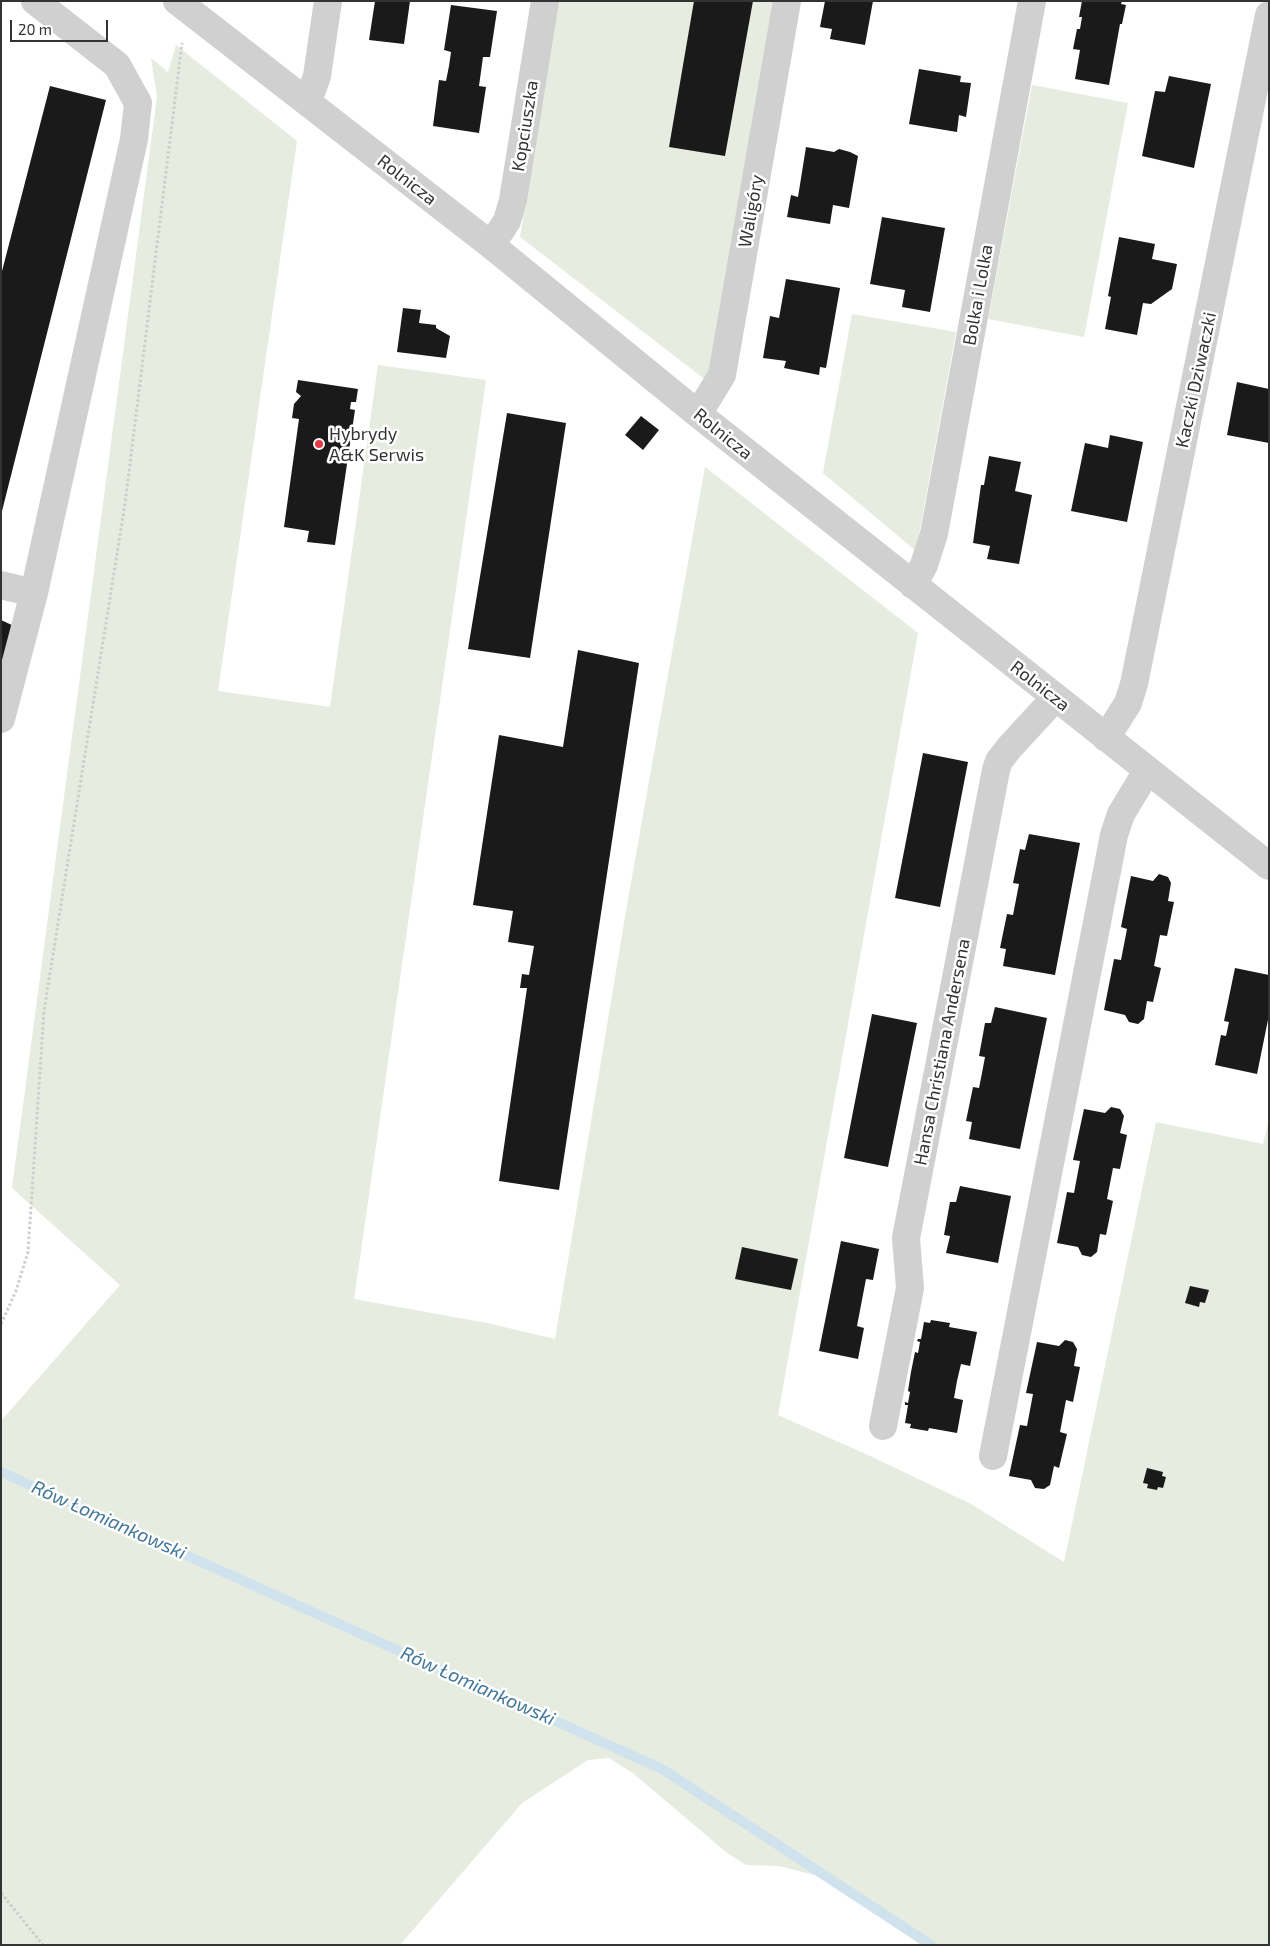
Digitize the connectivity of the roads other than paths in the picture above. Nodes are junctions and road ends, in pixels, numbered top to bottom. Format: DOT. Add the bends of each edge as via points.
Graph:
graph roads {
  1 [pos="34,1"];
  2 [pos="328,1"];
  3 [pos="545,1"];
  4 [pos="787,1"];
  5 [pos="1032,1"];
  6 [pos="184,4"];
  7 [pos="1269,15"];
  8 [pos="305,100"];
  9 [pos="491,246"];
  10 [pos="698,414"];
  11 [pos="1,585"];
  12 [pos="913,585"];
  13 [pos="34,593"];
  14 [pos="1055,698"];
  15 [pos="1,719"];
  16 [pos="1106,738"];
  17 [pos="1147,771"];
  18 [pos="1269,866"];
  19 [pos="883,1426"];
  20 [pos="993,1456"];
  1 -- 13 [label="street" via="116,65 138,104 134,139"];
  2 -- 8 [label="street" via="317,76"];
  3 -- 9 [label="street, Kopciuszka" via="514,200 507,221"];
  4 -- 10 [label="street, Waligóry" via="722,375"];
  5 -- 12 [label="street, Bolka i Lolka" via="934,534 924,565"];
  6 -- 8 [label="street, Rolnicza"];
  7 -- 16 [label="street, Kaczki Dziwaczki" via="1134,684 1124,709"];
  8 -- 9 [label="street, Rolnicza"];
  9 -- 10 [label="street, Rolnicza"];
  10 -- 12 [label="street, Rolnicza"];
  11 -- 13 [label="street"];
  12 -- 14 [label="street, Rolnicza"];
  13 -- 15 [label="street"];
  14 -- 16 [label="street, Rolnicza"];
  14 -- 19 [label="street, Hansa Christiana Andersena" via="1009,748 996,770 906,1238 910,1288"];
  16 -- 17 [label="street, Rolnicza"];
  17 -- 18 [label="street, Rolnicza"];
  17 -- 20 [label="street" via="1120,814 1114,835"];
}
